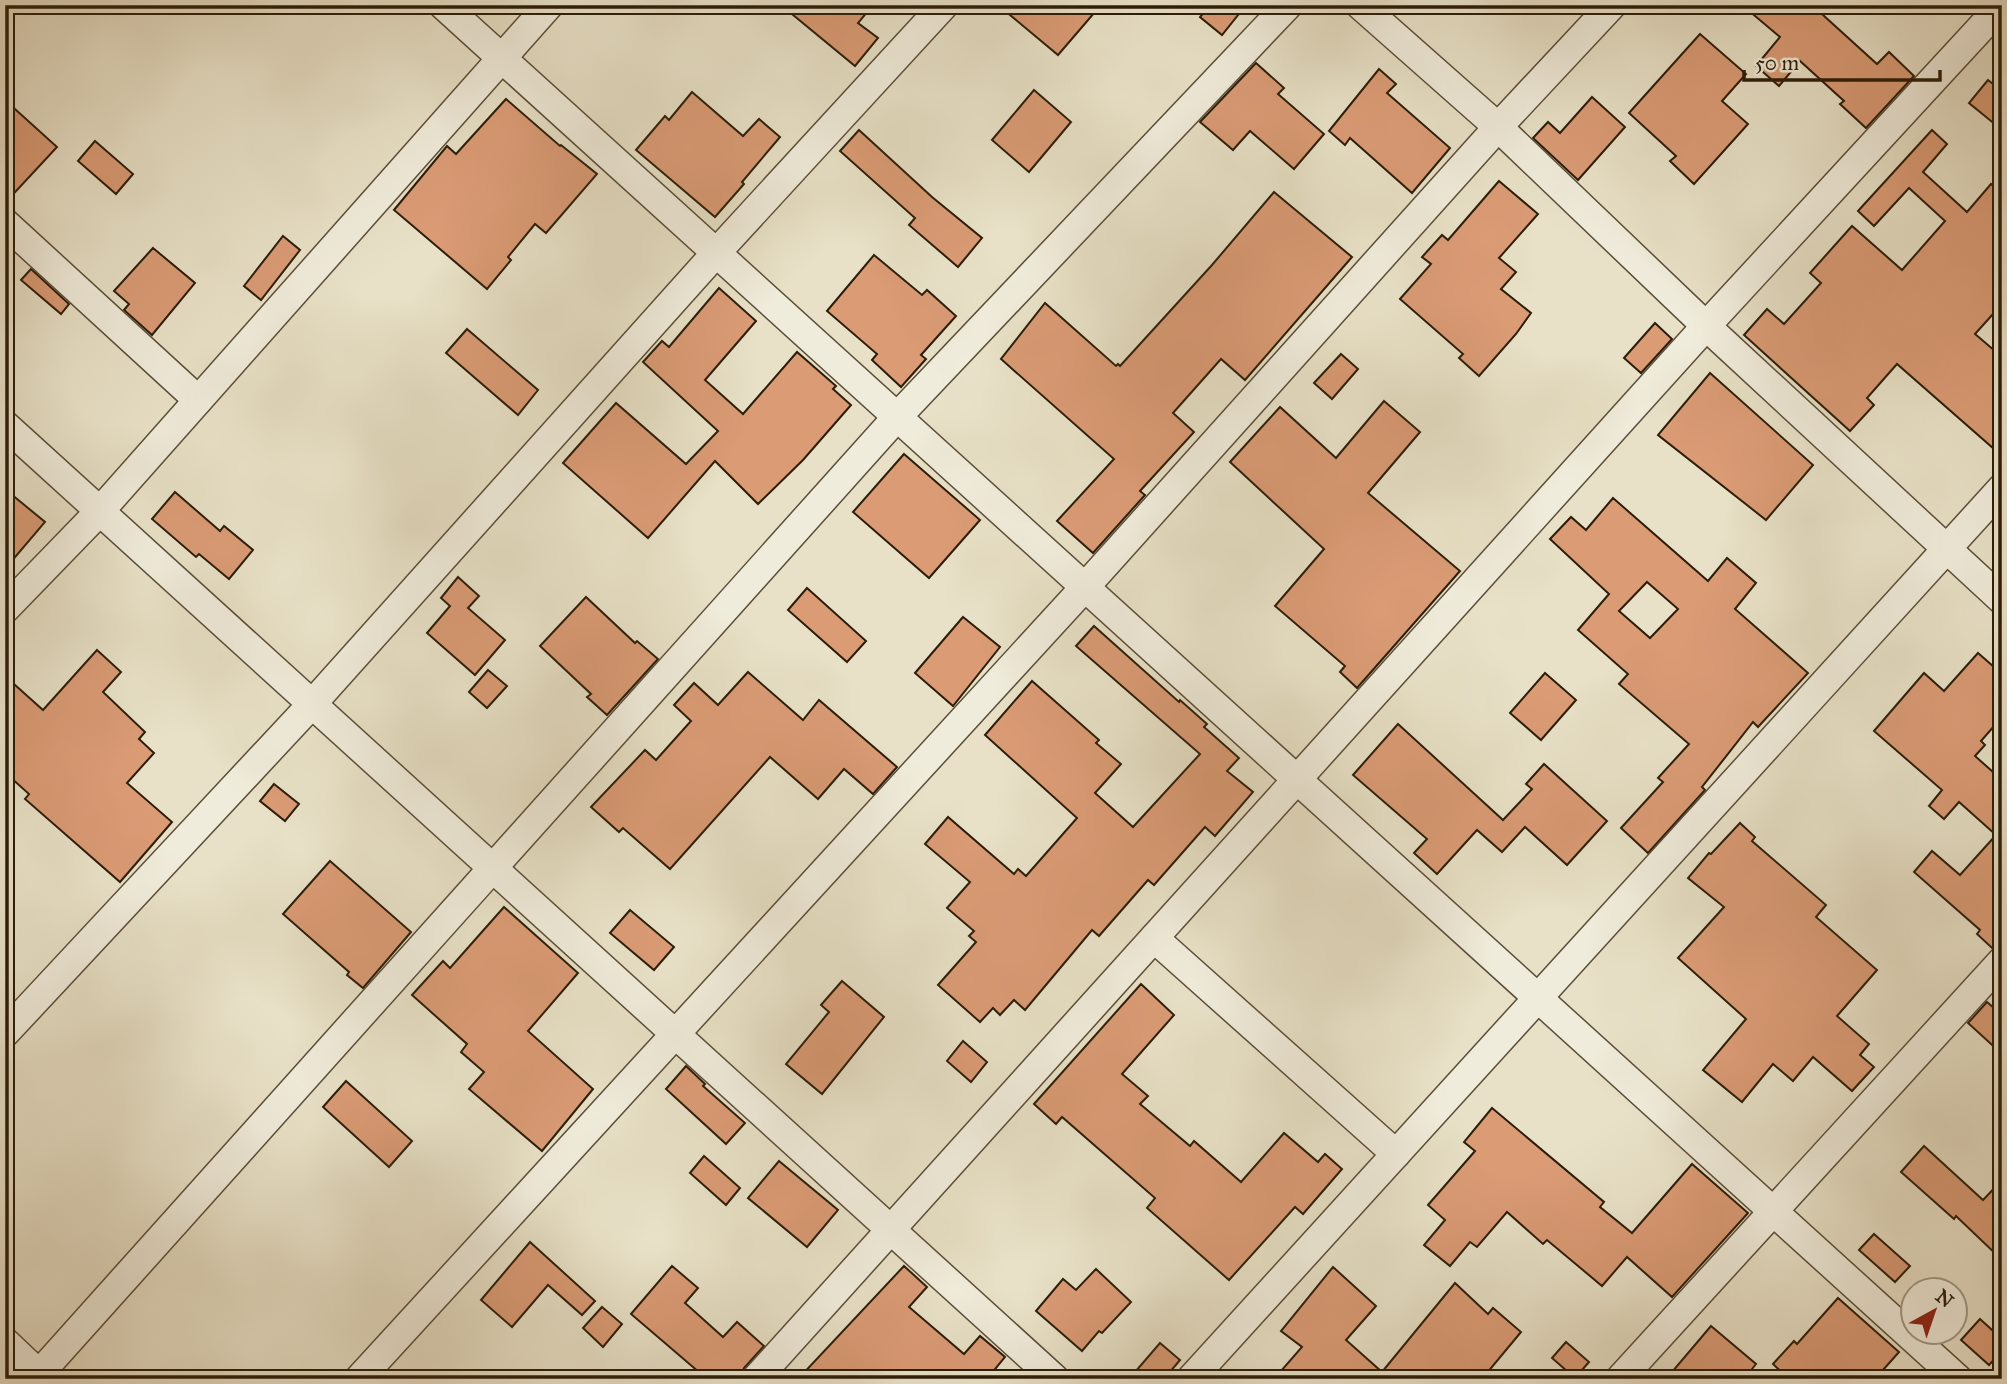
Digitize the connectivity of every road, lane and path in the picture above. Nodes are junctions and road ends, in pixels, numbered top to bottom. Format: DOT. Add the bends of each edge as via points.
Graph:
graph roads {
  1 [pos="443,5"];
  2 [pos="550,5"];
  3 [pos="944,5"];
  4 [pos="1288,5"];
  5 [pos="1360,5"];
  6 [pos="1612,5"];
  7 [pos="2001,5"];
  8 [pos="502,59"];
  9 [pos="1498,127"];
  10 [pos="5,223"];
  11 [pos="716,253"];
  12 [pos="1706,326"];
  13 [pos="198,400"];
  14 [pos="897,417"];
  15 [pos="5,425"];
  16 [pos="2002,488"];
  17 [pos="100,511"];
  18 [pos="1946,549"];
  19 [pos="1085,587"];
  20 [pos="2002,600"];
  21 [pos="5,609"];
  22 [pos="312,704"];
  23 [pos="1298,780"];
  24 [pos="493,868"];
  25 [pos="1154,938"];
  26 [pos="2002,961"];
  27 [pos="1538,998"];
  28 [pos="5,1033"];
  29 [pos="675,1034"];
  30 [pos="1396,1154"];
  31 [pos="1773,1211"];
  32 [pos="890,1228"];
  33 [pos="5,1342"];
  34 [pos="41,1376"];
  35 [pos="359,1379"];
  36 [pos="756,1379"];
  37 [pos="1055,1379"];
  38 [pos="1191,1379"];
  39 [pos="1620,1379"];
  40 [pos="1958,1379"];
  1 -- 8 [label="street"];
  2 -- 8 [label="street"];
  3 -- 11 [label="street"];
  4 -- 14 [label="street"];
  5 -- 9 [label="street"];
  6 -- 9 [label="street"];
  7 -- 12 [label="street"];
  8 -- 11 [label="street"];
  8 -- 13 [label="street"];
  9 -- 12 [label="street"];
  9 -- 19 [label="street"];
  10 -- 13 [label="street"];
  11 -- 14 [label="street"];
  11 -- 22 [label="street"];
  12 -- 18 [label="street"];
  12 -- 23 [label="street"];
  13 -- 17 [label="street"];
  14 -- 19 [label="street"];
  14 -- 24 [label="street"];
  15 -- 17 [label="street"];
  16 -- 18 [label="street"];
  17 -- 21 [label="street"];
  17 -- 22 [label="street"];
  18 -- 20 [label="street"];
  18 -- 27 [label="street"];
  19 -- 23 [label="street"];
  19 -- 29 [label="street"];
  22 -- 24 [label="street"];
  22 -- 28 [label="street"];
  23 -- 25 [label="street"];
  23 -- 27 [label="street"];
  24 -- 29 [label="street"];
  24 -- 34 [label="street"];
  25 -- 30 [label="street"];
  25 -- 32 [label="street"];
  26 -- 31 [label="street"];
  27 -- 30 [label="street"];
  27 -- 31 [label="street"];
  29 -- 32 [label="street"];
  29 -- 35 [label="street"];
  30 -- 38 [label="street"];
  31 -- 39 [label="street"];
  31 -- 40 [label="street"];
  32 -- 36 [label="street"];
  32 -- 37 [label="street"];
  33 -- 34 [label="street"];
}
